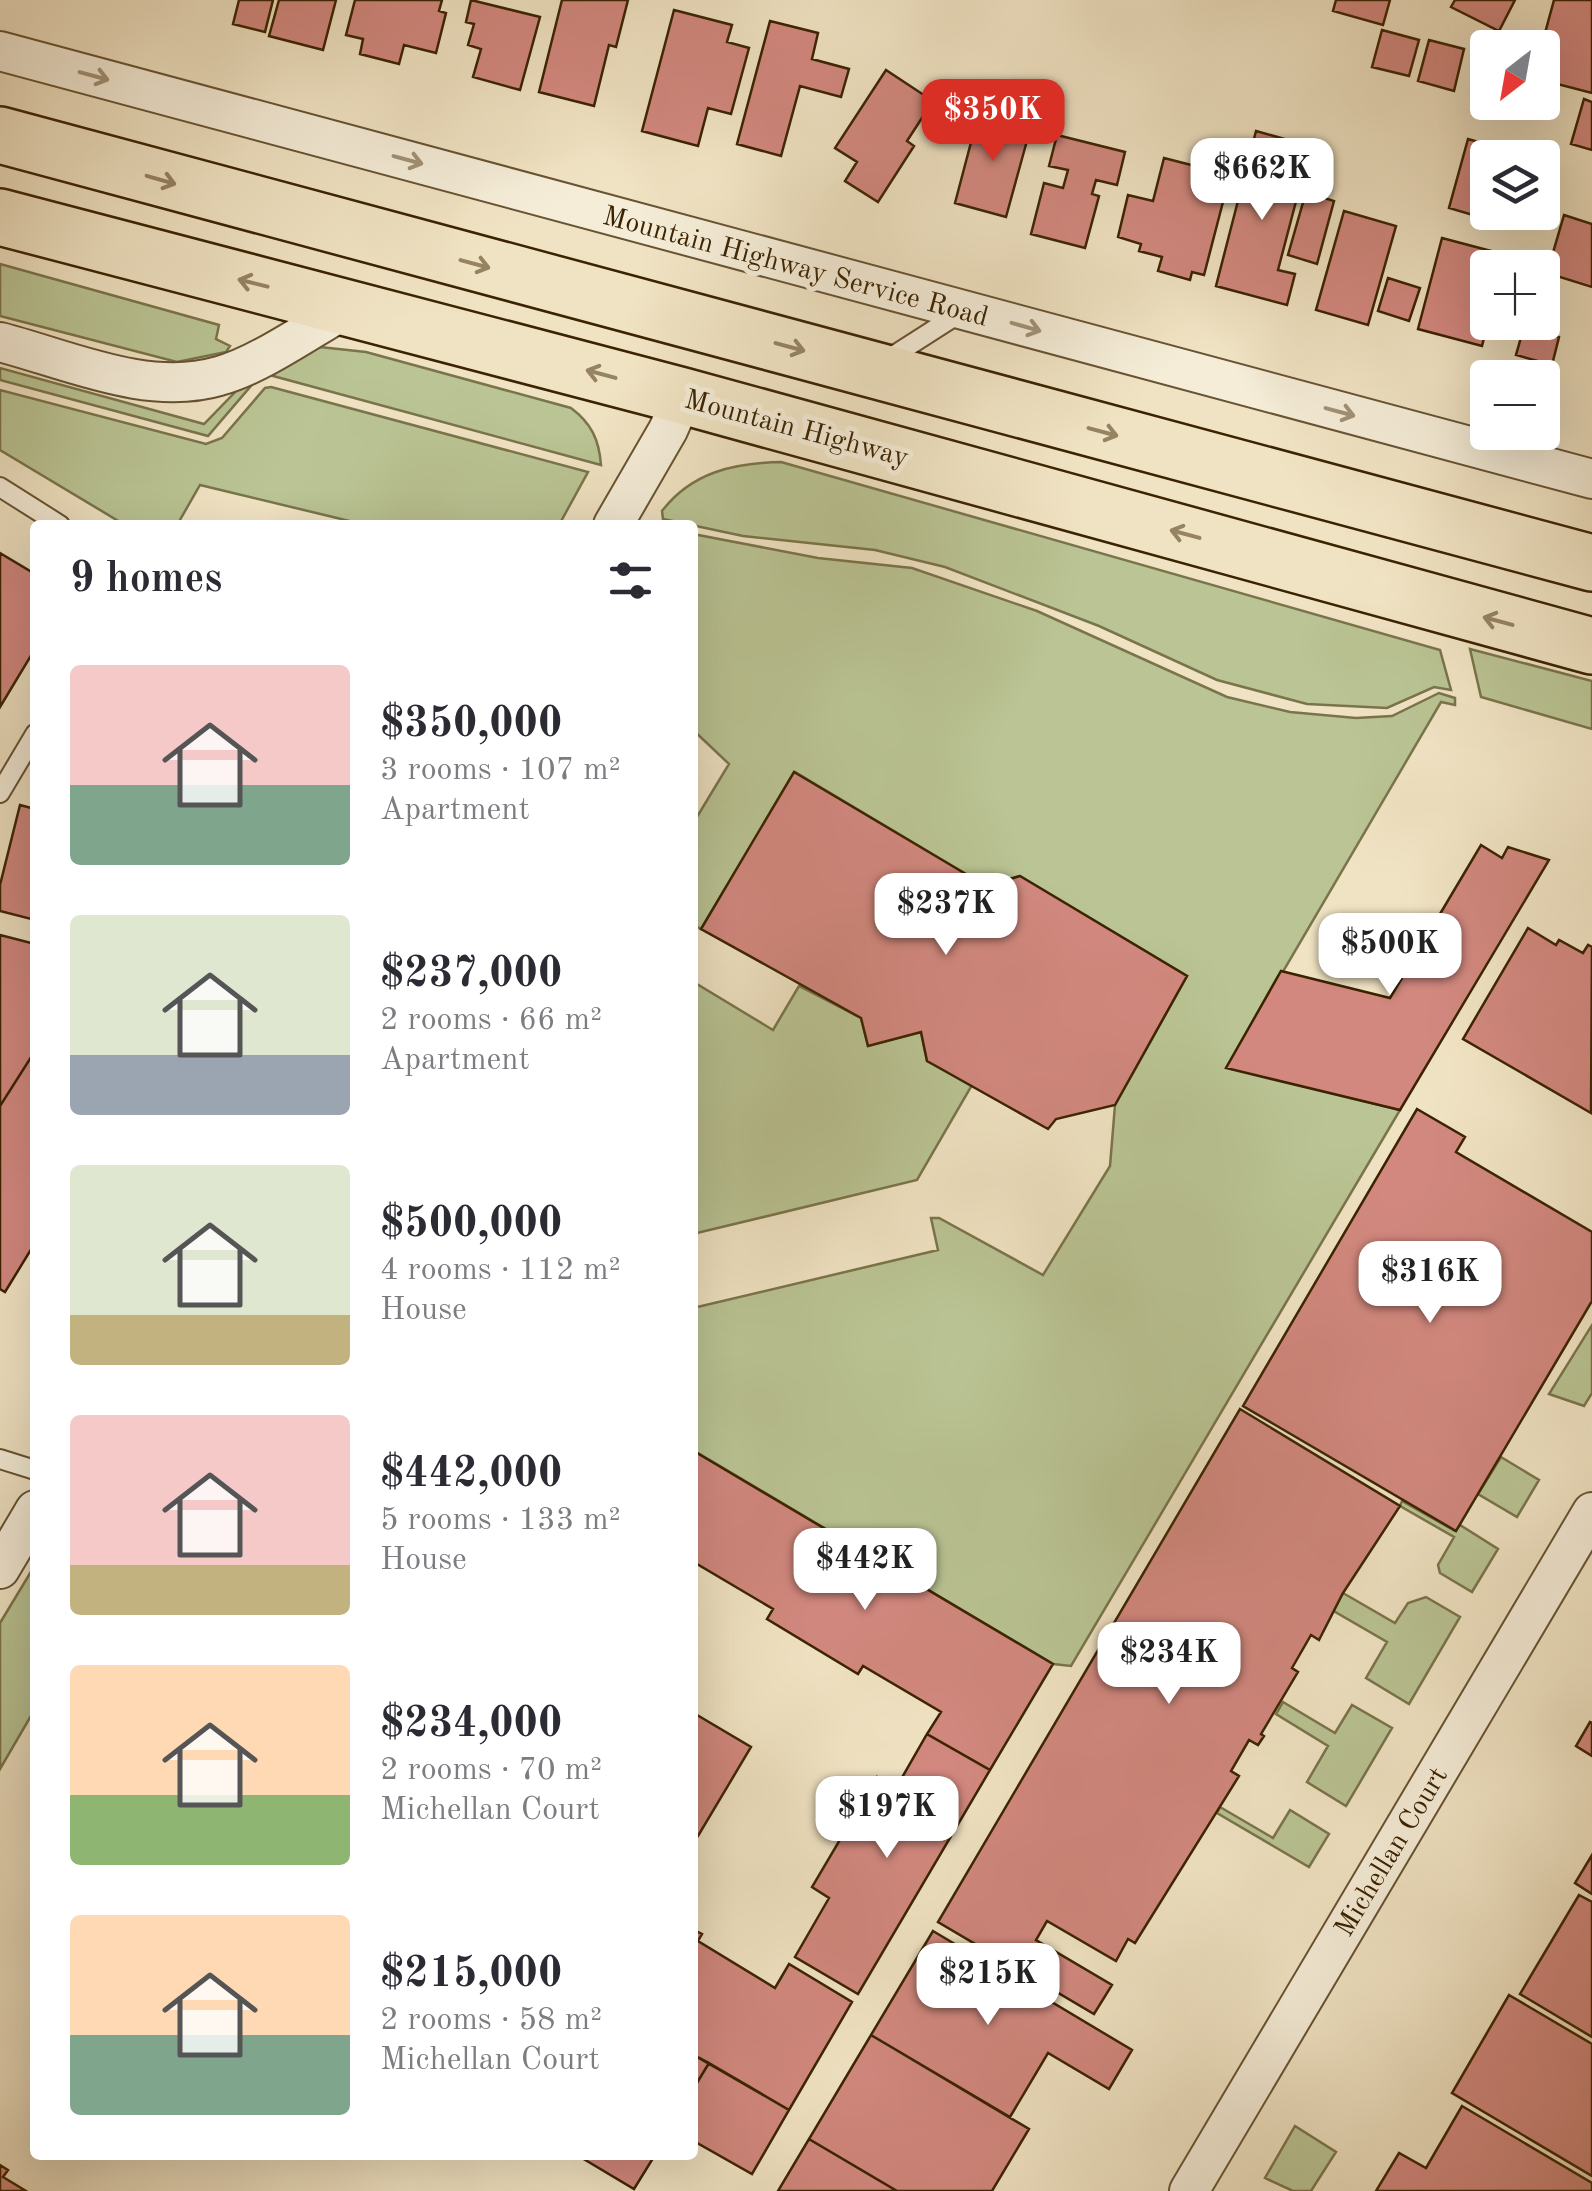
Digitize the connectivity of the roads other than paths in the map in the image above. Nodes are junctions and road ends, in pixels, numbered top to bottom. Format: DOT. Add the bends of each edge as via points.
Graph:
graph roads {
  1 [pos="0,50"];
  2 [pos="0,135"];
  3 [pos="0,217"];
  4 [pos="350,308"];
  5 [pos="964,310"];
  6 [pos="701,323"];
  7 [pos="0,342"];
  8 [pos="872,369"];
  9 [pos="683,396"];
  10 [pos="1585,485"];
  11 [pos="0,486"];
  12 [pos="52,520"];
  13 [pos="616,520"];
  14 [pos="1592,563"];
  15 [pos="1592,646"];
  16 [pos="30,742"];
  17 [pos="0,793"];
  18 [pos="0,1460"];
  19 [pos="30,1469"];
  20 [pos="1592,1512"];
  21 [pos="30,1518"];
  22 [pos="0,1569"];
  23 [pos="1189,2191"];
  1 -- 5 [label="street, Mountain Highway Service Road, one-way"];
  2 -- 6 [label="main road, one-way"];
  4 -- 3 [label="main road, Mountain Highway, one-way"];
  4 -- 7 [label="street" via="222,376 190,382 149,382"];
  9 -- 4 [label="main road, Mountain Highway, one-way"];
  5 -- 8 [label="lane"];
  5 -- 10 [label="street, Mountain Highway Service Road, one-way"];
  6 -- 8 [label="main road, one-way"];
  6 -- 9 [label="main road"];
  8 -- 14 [label="main road, one-way"];
  9 -- 13 [label="street"];
  15 -- 9 [label="main road, Mountain Highway, one-way"];
  11 -- 12 [label="lane"];
  16 -- 17 [label="lane"];
  18 -- 19 [label="lane"];
  20 -- 23 [label="street, Michellan Court"];
  21 -- 22 [label="street"];
}
